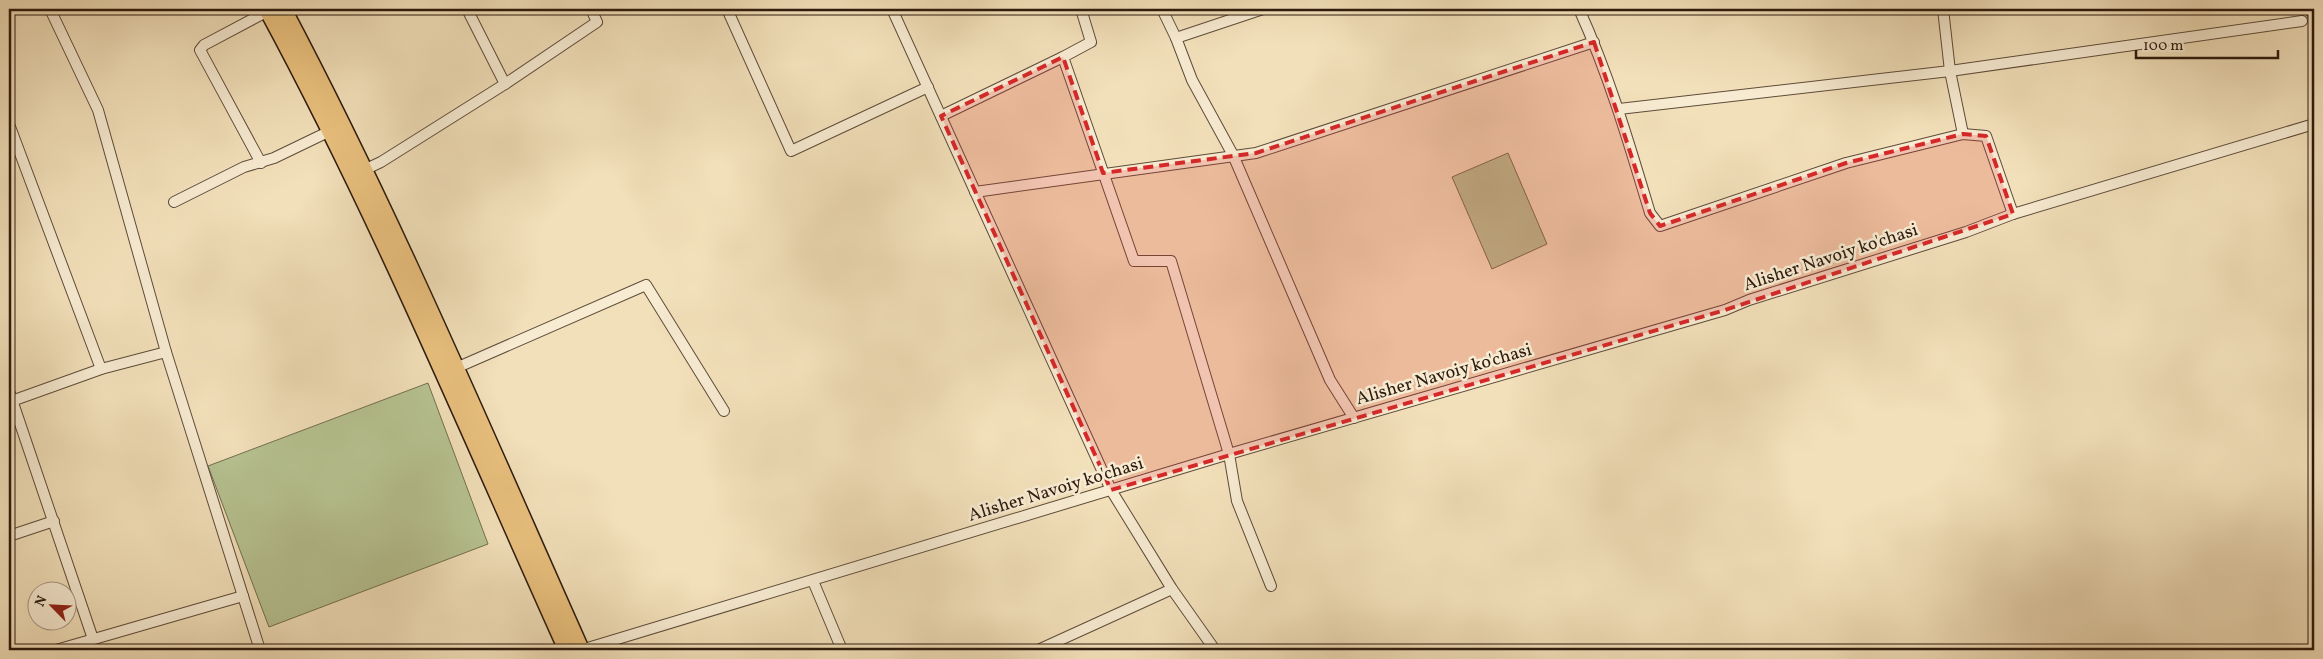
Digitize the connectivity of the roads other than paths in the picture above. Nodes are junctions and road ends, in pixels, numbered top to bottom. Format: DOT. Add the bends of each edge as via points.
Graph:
graph roads {
  1 [pos="50,9"];
  2 [pos="272,9"];
  3 [pos="466,9"];
  4 [pos="591,9"];
  5 [pos="727,9"];
  6 [pos="892,9"];
  7 [pos="1081,9"];
  8 [pos="1162,9"];
  9 [pos="1263,9"];
  10 [pos="1579,9"];
  11 [pos="1943,9"];
  12 [pos="1250,11"];
  13 [pos="2302,21"];
  14 [pos="1176,38"];
  15 [pos="1594,42"];
  16 [pos="1063,57"];
  17 [pos="1950,72"];
  18 [pos="505,84"];
  19 [pos="928,87"];
  20 [pos="1619,109"];
  21 [pos="941,116"];
  22 [pos="9,124"];
  23 [pos="2314,124"];
  24 [pos="330,131"];
  25 [pos="1962,134"];
  26 [pos="1233,156"];
  27 [pos="261,163"];
  28 [pos="364,170"];
  29 [pos="1103,173"];
  30 [pos="975,192"];
  31 [pos="174,202"];
  32 [pos="2013,214"];
  33 [pos="166,352"];
  34 [pos="456,368"];
  35 [pos="101,369"];
  36 [pos="10,398"];
  37 [pos="724,412"];
  38 [pos="1354,418"];
  39 [pos="1229,454"];
  40 [pos="1111,490"];
  41 [pos="54,521"];
  42 [pos="9,536"];
  43 [pos="813,581"];
  44 [pos="1270,586"];
  45 [pos="1172,589"];
  46 [pos="243,596"];
  47 [pos="93,639"];
  48 [pos="56,650"];
  49 [pos="260,650"];
  50 [pos="567,650"];
  51 [pos="581,650"];
  52 [pos="842,650"];
  53 [pos="1038,650"];
  54 [pos="1215,650"];
  1 -- 33 [label="street" via="98,110"];
  2 -- 24 [label="main road"];
  2 -- 27 [label="street" via="200,50"];
  2 -- 28 [label="main road"];
  3 -- 18 [label="street"];
  4 -- 18 [label="street" via="597,22"];
  5 -- 19 [label="street" via="791,151"];
  6 -- 19 [label="street"];
  7 -- 16 [label="street" via="1091,42"];
  8 -- 14 [label="street"];
  9 -- 12 [label="street"];
  10 -- 15 [label="street"];
  11 -- 17 [label="street"];
  12 -- 14 [label="street"];
  13 -- 17 [label="street"];
  14 -- 26 [label="street" via="1192,80"];
  15 -- 20 [label="street"];
  15 -- 26 [label="street" via="1256,153"];
  16 -- 21 [label="street"];
  16 -- 29 [label="street"];
  17 -- 20 [label="street"];
  17 -- 25 [label="street"];
  18 -- 28 [label="street"];
  19 -- 21 [label="street"];
  20 -- 25 [label="street" via="1650,213 1660,226 1846,163"];
  21 -- 30 [label="street"];
  22 -- 35 [label="street"];
  23 -- 32 [label="street, Alisher Navoiy ko'chasi"];
  24 -- 27 [label="street"];
  24 -- 50 [label="main road"];
  25 -- 32 [label="street" via="1986,136"];
  26 -- 29 [label="street"];
  26 -- 38 [label="street" via="1330,380"];
  27 -- 31 [label="street" via="244,167"];
  28 -- 34 [label="main road"];
  29 -- 30 [label="street"];
  29 -- 39 [label="street" via="1134,261 1171,262"];
  30 -- 40 [label="street"];
  32 -- 38 [label="street, Alisher Navoiy ko'chasi" via="1725,310"];
  33 -- 35 [label="street"];
  33 -- 46 [label="street"];
  34 -- 37 [label="street" via="646,285"];
  34 -- 51 [label="main road"];
  35 -- 36 [label="street"];
  36 -- 41 [label="street"];
  38 -- 39 [label="street, Alisher Navoiy ko'chasi"];
  39 -- 40 [label="street, Alisher Navoiy ko'chasi"];
  39 -- 44 [label="street" via="1237,501"];
  40 -- 43 [label="street, Alisher Navoiy ko'chasi"];
  40 -- 45 [label="street"];
  41 -- 42 [label="street"];
  41 -- 47 [label="street"];
  43 -- 51 [label="street, Alisher Navoiy ko'chasi"];
  43 -- 52 [label="street"];
  45 -- 53 [label="street"];
  45 -- 54 [label="street"];
  46 -- 47 [label="street"];
  46 -- 49 [label="street"];
  47 -- 48 [label="street"];
}
